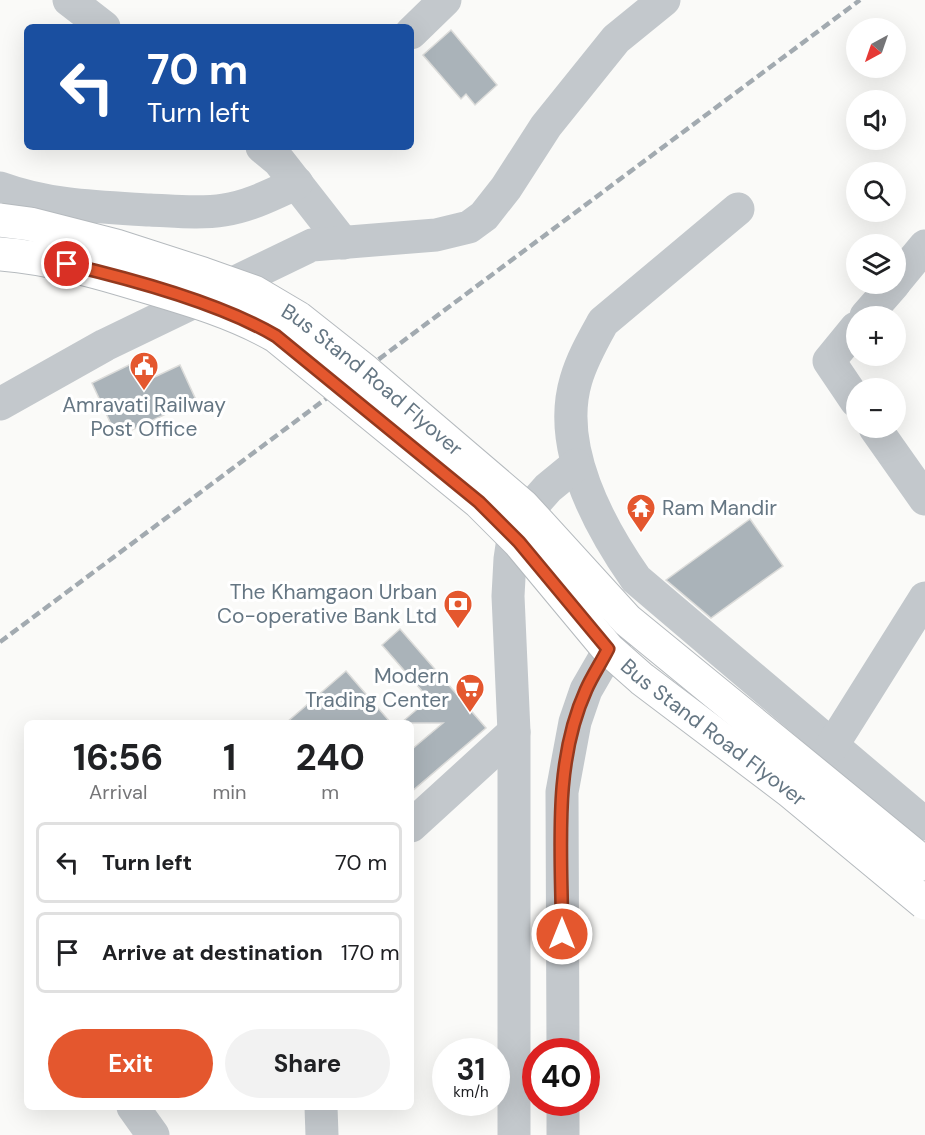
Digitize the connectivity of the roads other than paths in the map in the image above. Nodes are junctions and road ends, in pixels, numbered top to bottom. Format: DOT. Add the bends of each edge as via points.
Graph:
graph roads {
  1 [pos="69,0"];
  2 [pos="445,0"];
  3 [pos="664,0"];
  4 [pos="100,24"];
  5 [pos="414,30"];
  6 [pos="283,159"];
  7 [pos="0,188"];
  8 [pos="738,208"];
  9 [pos="0,220"];
  10 [pos="343,243"];
  11 [pos="925,246"];
  12 [pos="0,254"];
  13 [pos="906,269"];
  14 [pos="885,294"];
  15 [pos="875,306"];
  16 [pos="846,340"];
  17 [pos="846,386"];
  18 [pos="0,404"];
  19 [pos="882,438"];
  20 [pos="576,465"];
  21 [pos="925,499"];
  22 [pos="925,598"];
  23 [pos="627,620"];
  24 [pos="608,649"];
  25 [pos="514,732"];
  26 [pos="832,746"];
  27 [pos="414,823"];
  28 [pos="925,824"];
  29 [pos="925,864"];
  30 [pos="925,903"];
  31 [pos="563,1038"];
  32 [pos="321,1110"];
  33 [pos="563,1116"];
  34 [pos="322,1135"];
  35 [pos="514,1135"];
  36 [pos="563,1135"];
  1 -- 4 [label="street"];
  2 -- 5 [label="street"];
  3 -- 10 [label="street" via="616,39 546,126 484,216 469,227 436,235"];
  6 -- 7 [label="street" via="251,204 196,212 68,206 31,200"];
  6 -- 10 [label="street"];
  8 -- 20 [label="street" via="603,322 576,380 571,407"];
  9 -- 23 [label="main road, Bus Stand Road Flyover, bridge" via="116,246 203,274 254,292 298,318 365,370 523,506"];
  10 -- 18 [label="street" via="312,245 105,345"];
  11 -- 13 [label="street"];
  12 -- 24 [label="main road, Bus Stand Road Flyover, bridge" via="90,270 199,302 250,321 276,336 479,502 519,542"];
  14 -- 15 [label="street"];
  16 -- 17 [label="street" via="829,361"];
  19 -- 21 [label="street"];
  20 -- 25 [label="street" via="525,514 513,539 508,596"];
  20 -- 26 [label="street" via="615,550 636,579"];
  22 -- 26 [label="street"];
  23 -- 24 [label="street"];
  23 -- 29 [label="main road, Bus Stand Road Flyover, bridge"];
  24 -- 30 [label="main road, Bus Stand Road Flyover, bridge"];
  24 -- 31 [label="street" via="586,690 575,722 562,792"];
  25 -- 27 [label="street"];
  25 -- 35 [label="street"];
  26 -- 28 [label="street"];
  32 -- 34 [label="street"];
  33 -- 36 [label="street"];
}
